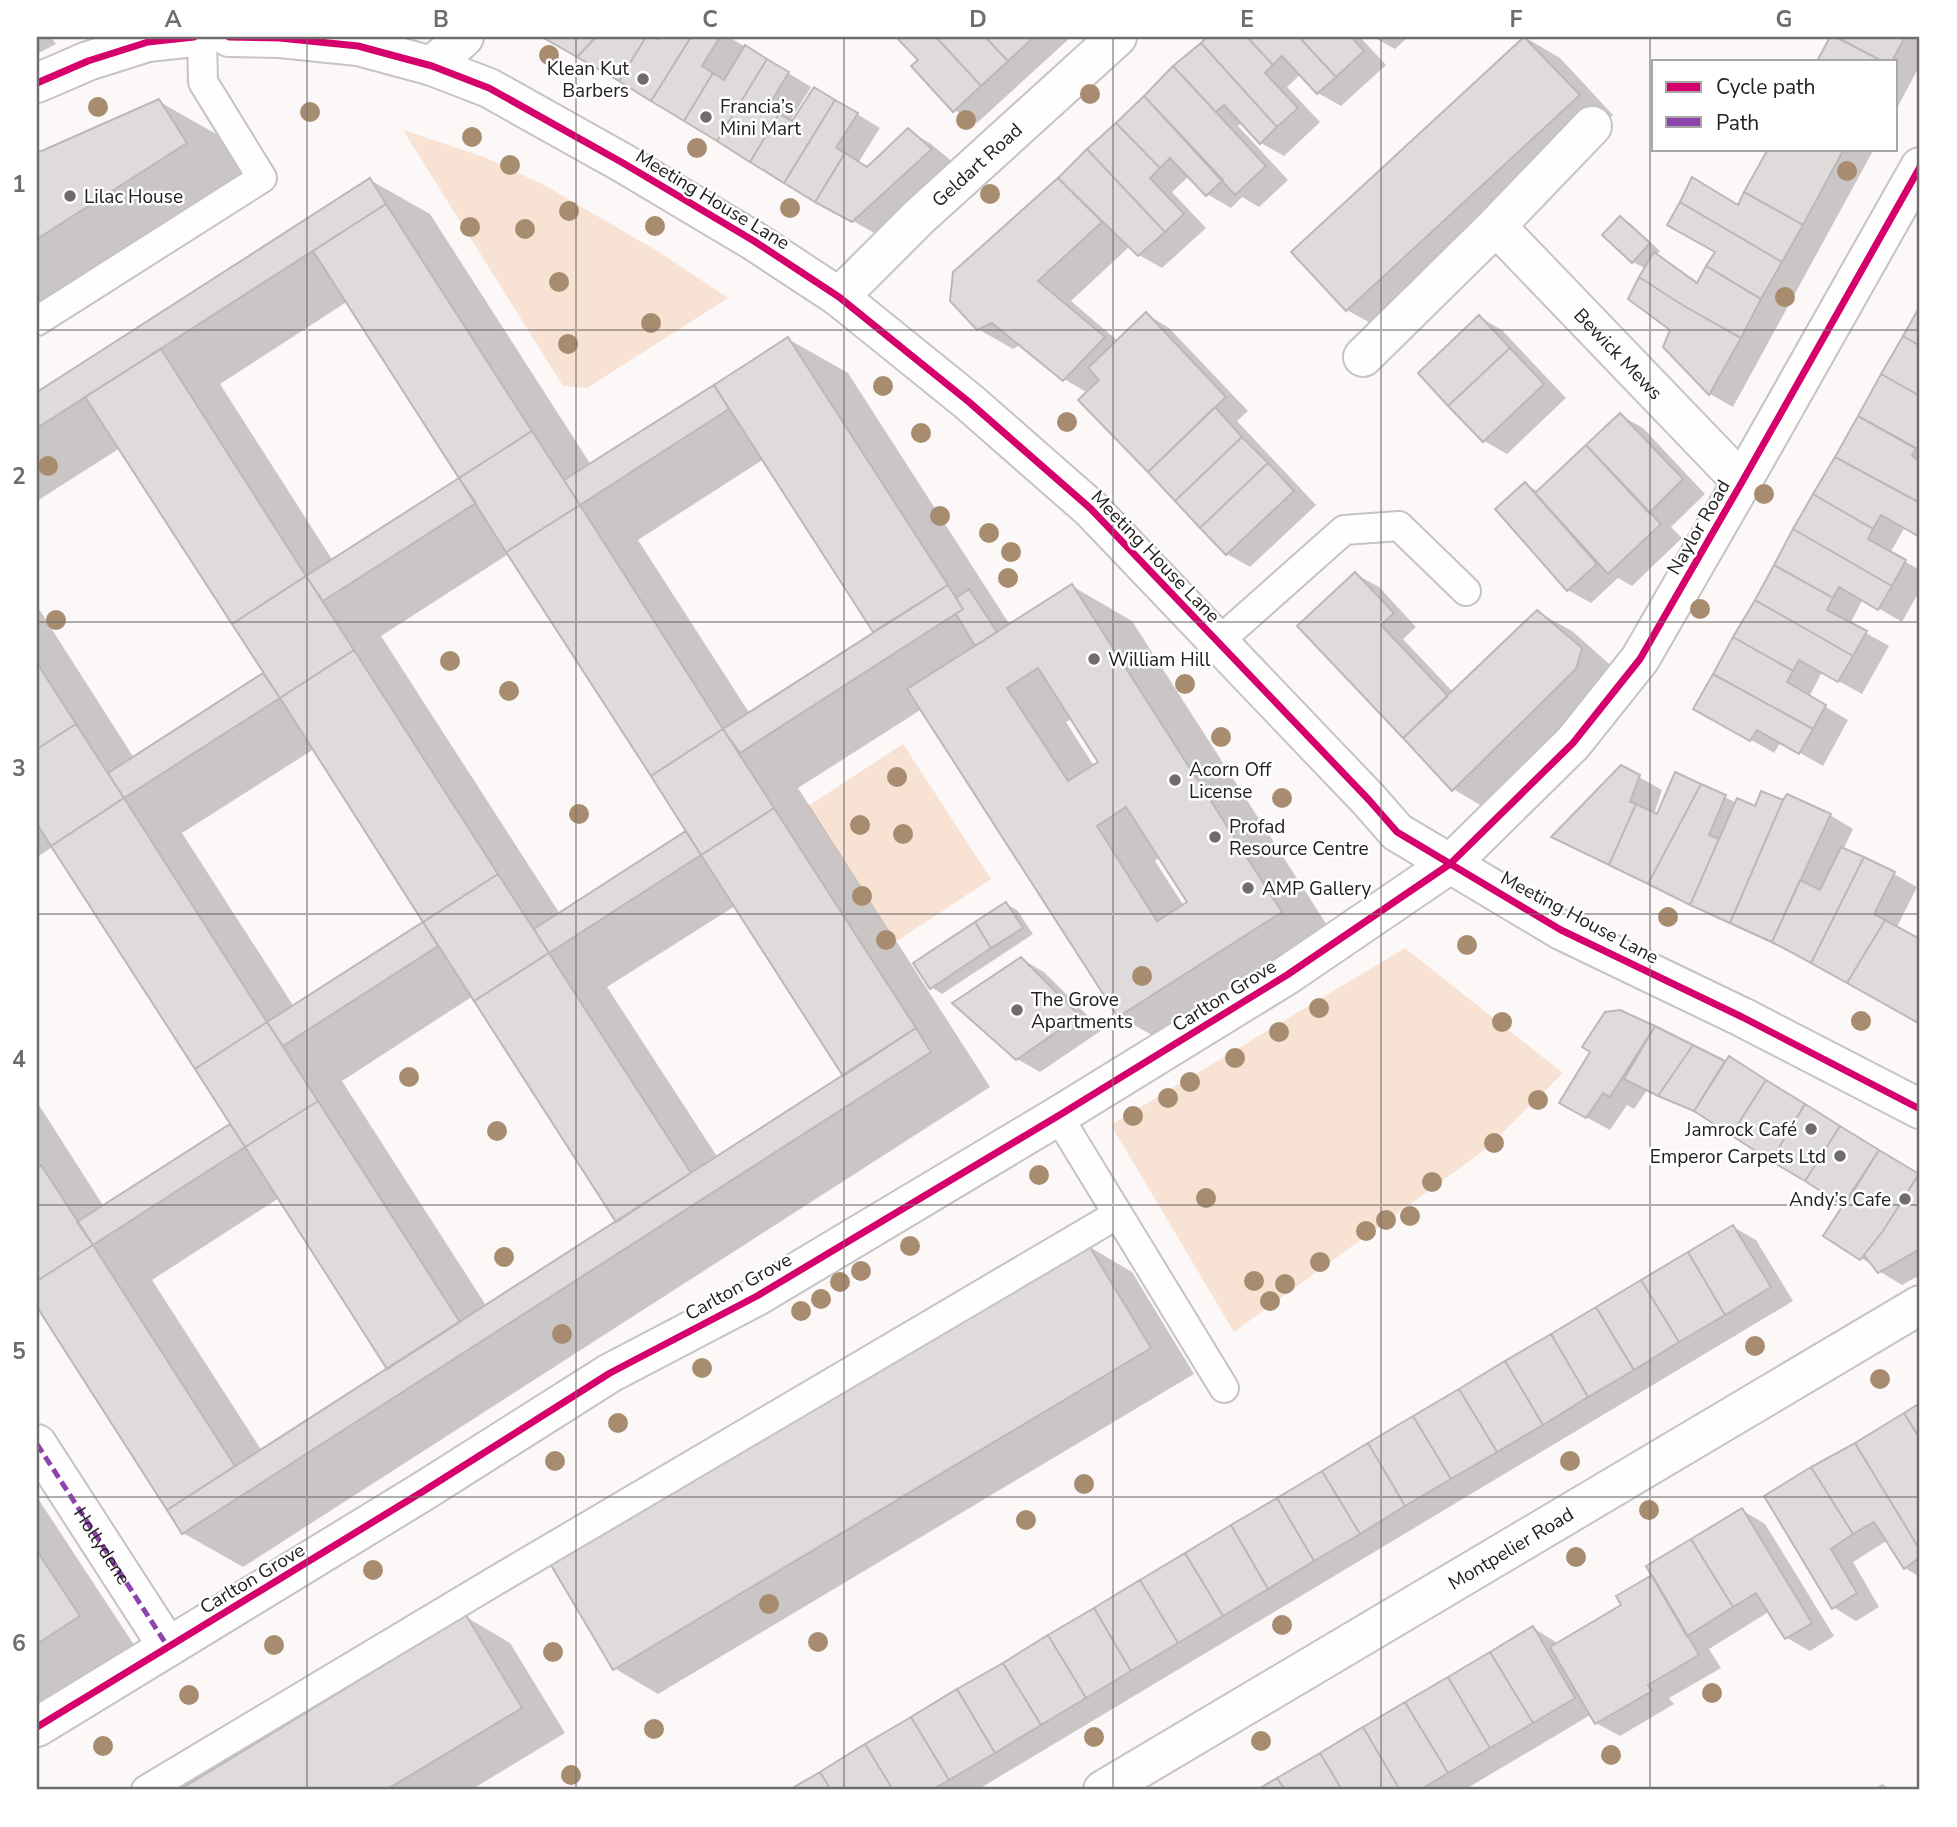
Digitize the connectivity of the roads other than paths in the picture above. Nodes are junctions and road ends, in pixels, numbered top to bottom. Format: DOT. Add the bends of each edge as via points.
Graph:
graph roads {
  1 [pos="194,37"];
  2 [pos="202,37"];
  3 [pos="229,37"];
  4 [pos="464,37"];
  5 [pos="1117,37"];
  6 [pos="432,66"];
  7 [pos="37,83"];
  8 [pos="1592,126"];
  9 [pos="1920,167"];
  10 [pos="1496,226"];
  11 [pos="839,297"];
  12 [pos="37,321"];
  13 [pos="1363,357"];
  14 [pos="1742,482"];
  15 [pos="1466,591"];
  16 [pos="1218,642"];
  17 [pos="1450,864"];
  18 [pos="1920,1109"];
  19 [pos="1058,1115"];
  20 [pos="1118,1214"];
  21 [pos="1920,1305"];
  22 [pos="1224,1388"];
  23 [pos="37,1444"];
  24 [pos="168,1647"];
  25 [pos="37,1727"];
  26 [pos="146,1790"];
  27 [pos="1103,1790"];
  1 -- 7 [label="street" via="148,42"];
  2 -- 12 [label="lane" via="203,82 262,178"];
  3 -- 6 [label="street, Meeting House Lane" via="358,46"];
  4 -- 6 [label="street"];
  5 -- 11 [label="street, Geldart Road" via="919,217"];
  6 -- 11 [label="street, Meeting House Lane" via="489,88 623,163"];
  8 -- 10 [label="street"];
  9 -- 14 [label="street, Naylor Road"];
  10 -- 13 [label="street"];
  10 -- 14 [label="street, Bewick Mews"];
  11 -- 16 [label="street, Meeting House Lane" via="1080,500"];
  14 -- 17 [label="street, Naylor Road" via="1640,659 1573,743"];
  15 -- 16 [label="lane" via="1399,526 1343,530"];
  16 -- 17 [label="street, Meeting House Lane" via="1397,832"];
  17 -- 18 [label="street, Meeting House Lane" via="1561,930"];
  17 -- 19 [label="street, Carlton Grove" via="1287,975"];
  19 -- 20 [label="lane"];
  19 -- 24 [label="street, Carlton Grove" via="757,1296 610,1373"];
  20 -- 22 [label="lane"];
  20 -- 26 [label="lane"];
  21 -- 27 [label="street, Montpelier Road"];
  23 -- 24 [label="street, Hollydene"];
  24 -- 25 [label="street, Carlton Grove"];
}
